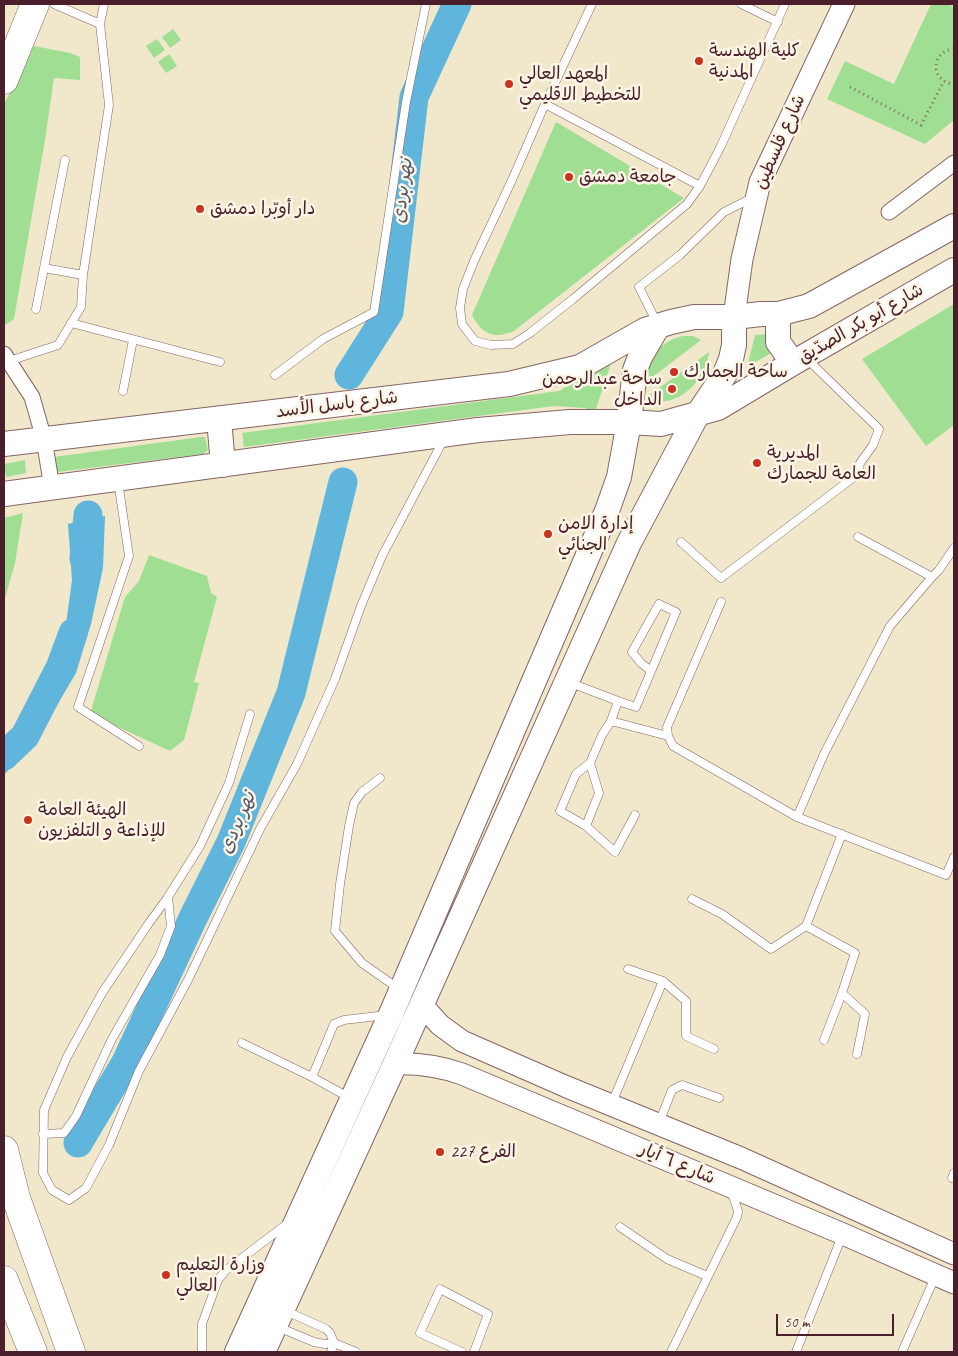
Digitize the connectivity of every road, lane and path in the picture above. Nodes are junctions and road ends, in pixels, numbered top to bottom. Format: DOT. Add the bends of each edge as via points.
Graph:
graph roads {
  1 [pos="35,4"];
  2 [pos="54,4"];
  3 [pos="104,4"];
  4 [pos="426,4"];
  5 [pos="592,4"];
  6 [pos="741,4"];
  7 [pos="785,4"];
  8 [pos="844,4"];
  9 [pos="778,22"];
  10 [pos="100,24"];
  11 [pos="954,49"];
  12 [pos="4,80"];
  13 [pos="944,81"];
  14 [pos="954,84"];
  15 [pos="850,87"];
  16 [pos="545,104"];
  17 [pos="65,160"];
  18 [pos="954,163"];
  19 [pos="700,186"];
  20 [pos="756,196"];
  21 [pos="890,212"];
  22 [pos="954,226"];
  23 [pos="44,268"];
  24 [pos="954,270"];
  25 [pos="83,275"];
  26 [pos="36,309"];
  27 [pos="778,314"];
  28 [pos="734,317"];
  29 [pos="71,323"];
  30 [pos="658,326"];
  31 [pos="133,340"];
  32 [pos="6,358"];
  33 [pos="799,360"];
  34 [pos="220,362"];
  35 [pos="275,375"];
  36 [pos="123,391"];
  37 [pos="697,415"];
  38 [pos="219,419"];
  39 [pos="629,422"];
  40 [pos="446,435"];
  41 [pos="44,439"];
  42 [pos="4,444"];
  43 [pos="223,465"];
  44 [pos="118,479"];
  45 [pos="52,488"];
  46 [pos="4,494"];
  47 [pos="858,537"];
  48 [pos="681,542"];
  49 [pos="954,548"];
  50 [pos="932,577"];
  51 [pos="721,602"];
  52 [pos="651,671"];
  53 [pos="566,682"];
  54 [pos="618,701"];
  55 [pos="250,714"];
  56 [pos="611,721"];
  57 [pos="668,736"];
  58 [pos="139,746"];
  59 [pos="590,764"];
  60 [pos="380,778"];
  61 [pos="636,815"];
  62 [pos="797,817"];
  63 [pos="586,826"];
  64 [pos="842,834"];
  65 [pos="954,856"];
  66 [pos="168,897"];
  67 [pos="692,899"];
  68 [pos="806,926"];
  69 [pos="628,969"];
  70 [pos="663,980"];
  71 [pos="401,990"];
  72 [pos="842,993"];
  73 [pos="422,1004"];
  74 [pos="391,1014"];
  75 [pos="824,1040"];
  76 [pos="242,1043"];
  77 [pos="714,1049"];
  78 [pos="857,1054"];
  79 [pos="395,1064"];
  80 [pos="312,1078"];
  81 [pos="566,1086"];
  82 [pos="719,1098"];
  83 [pos="352,1100"];
  84 [pos="611,1105"];
  85 [pos="556,1114"];
  86 [pos="658,1124"];
  87 [pos="43,1134"];
  88 [pos="4,1150"];
  89 [pos="742,1158"];
  90 [pos="729,1186"];
  91 [pos="300,1214"];
  92 [pos="620,1227"];
  93 [pos="895,1228"];
  94 [pos="843,1234"];
  95 [pos="885,1253"];
  96 [pos="954,1254"];
  97 [pos="707,1276"];
  98 [pos="945,1279"];
  99 [pos="4,1280"];
  100 [pos="279,1317"];
  101 [pos="334,1343"];
  102 [pos="33,1352"];
  103 [pos="71,1352"];
  104 [pos="202,1352"];
  105 [pos="237,1352"];
  106 [pos="263,1352"];
  107 [pos="331,1352"];
  108 [pos="356,1352"];
  109 [pos="462,1352"];
  110 [pos="474,1352"];
  111 [pos="671,1352"];
  112 [pos="796,1352"];
  113 [pos="902,1352"];
  1 -- 12 [label="highway"];
  2 -- 10 [label="lane"];
  3 -- 10 [label="lane"];
  4 -- 35 [label="lane" via="406,102 374,312 323,340"];
  5 -- 16 [label="lane"];
  6 -- 9 [label="lane"];
  7 -- 9 [label="lane"];
  8 -- 20 [label="main road, شارع فلسطين"];
  9 -- 19 [label="lane"];
  10 -- 25 [label="lane" via="109,105"];
  11 -- 13 [label="path" via="944,52 936,61 937,72"];
  13 -- 14 [label="path"];
  13 -- 15 [label="path" via="921,125"];
  16 -- 19 [label="lane"];
  16 -- 19 [label="lane" via="463,290 462,324 475,341 491,345 513,344 530,333 687,204"];
  17 -- 23 [label="lane"];
  18 -- 21 [label="street"];
  20 -- 28 [label="main road, شارع فلسطين" via="742,259"];
  20 -- 30 [label="lane" via="724,212 680,255 638,287"];
  22 -- 27 [label="main road" via="810,306"];
  23 -- 25 [label="lane"];
  23 -- 26 [label="lane"];
  24 -- 33 [label="main road, شارع أبو بكر الصدّيق"];
  25 -- 29 [label="lane" via="81,307"];
  27 -- 28 [label="main road"];
  27 -- 33 [label="main road" via="778,342"];
  28 -- 30 [label="main road, شارع باسل الأسد" via="694,317"];
  28 -- 37 [label="main road" via="731,359 725,374"];
  29 -- 31 [label="lane"];
  29 -- 32 [label="lane" via="58,345"];
  30 -- 38 [label="main road, شارع باسل الأسد" via="645,330 580,368 509,384"];
  30 -- 39 [label="main road" via="635,370"];
  31 -- 34 [label="lane"];
  31 -- 36 [label="lane"];
  32 -- 41 [label="street" via="32,397"];
  33 -- 37 [label="main road, شارع أبو بكر الصدّيق" via="718,408"];
  33 -- 48 [label="lane" via="879,430 860,463 858,474 720,578"];
  37 -- 39 [label="main road, شارع أبو بكر الصدّيق" via="661,424"];
  37 -- 53 [label="main road" via="629,543"];
  38 -- 41 [label="main road, شارع باسل الأسد"];
  38 -- 43 [label="main road"];
  39 -- 40 [label="main road" via="562,423"];
  39 -- 71 [label="main road" via="619,477 607,511"];
  40 -- 43 [label="main road"];
  40 -- 87 [label="lane" via="382,556 336,679 297,764 260,829 188,980 139,1071 109,1145 86,1188 69,1200 52,1190 43,1173"];
  41 -- 42 [label="main road, شارع باسل الأسد"];
  41 -- 45 [label="street"];
  43 -- 44 [label="main road"];
  44 -- 45 [label="main road"];
  44 -- 58 [label="lane" via="129,556 78,707"];
  45 -- 46 [label="main road"];
  47 -- 50 [label="lane"];
  49 -- 50 [label="lane"];
  50 -- 62 [label="lane" via="890,626 824,754"];
  51 -- 57 [label="lane" via="667,727"];
  52 -- 52 [label="lane" via="676,612 659,604 632,652"];
  52 -- 54 [label="lane" via="636,707"];
  53 -- 54 [label="lane"];
  53 -- 73 [label="main road"];
  54 -- 56 [label="lane"];
  55 -- 66 [label="lane" via="229,784 200,846"];
  56 -- 57 [label="lane"];
  56 -- 59 [label="lane"];
  57 -- 62 [label="lane" via="673,746"];
  59 -- 63 [label="lane" via="599,793"];
  59 -- 63 [label="lane" via="576,774 560,811"];
  60 -- 71 [label="lane" via="354,803 335,931 362,963"];
  61 -- 63 [label="lane" via="615,852"];
  62 -- 64 [label="lane"];
  64 -- 65 [label="lane" via="946,875"];
  64 -- 68 [label="lane"];
  66 -- 87 [label="lane" via="102,993 67,1057 44,1110"];
  66 -- 87 [label="lane" via="171,926 160,955 112,1039 76,1116 64,1133"];
  67 -- 68 [label="lane" via="722,914 771,948"];
  68 -- 72 [label="lane" via="855,953"];
  69 -- 70 [label="lane"];
  70 -- 77 [label="lane" via="686,1001 686,1036"];
  70 -- 84 [label="lane"];
  71 -- 74 [label="main road"];
  72 -- 75 [label="lane"];
  72 -- 78 [label="lane" via="865,1014"];
  73 -- 79 [label="main road"];
  73 -- 81 [label="main road, شارع ٦ أيار" via="440,1025 462,1041"];
  74 -- 80 [label="lane" via="334,1024"];
  74 -- 83 [label="main road"];
  76 -- 80 [label="lane"];
  79 -- 85 [label="main road, شارع ٦ أيار" via="422,1064 449,1070"];
  79 -- 100 [label="main road"];
  80 -- 83 [label="lane"];
  81 -- 84 [label="main road, شارع ٦ أيار"];
  81 -- 85 [label="main road"];
  82 -- 86 [label="lane" via="682,1084 672,1090"];
  83 -- 91 [label="main road"];
  84 -- 86 [label="main road, شارع ٦ أيار"];
  85 -- 90 [label="main road, شارع ٦ أيار"];
  86 -- 89 [label="main road, شارع ٦ أيار"];
  88 -- 103 [label="highway" via="16,1198"];
  89 -- 90 [label="main road"];
  89 -- 93 [label="main road, شارع ٦ أيار"];
  90 -- 94 [label="main road, شارع ٦ أيار"];
  90 -- 97 [label="lane" via="738,1211"];
  91 -- 104 [label="lane" via="225,1271 218,1280 202,1324"];
  91 -- 105 [label="main road"];
  92 -- 97 [label="lane" via="667,1259"];
  93 -- 95 [label="main road"];
  93 -- 96 [label="main road, شارع ٦ أيار"];
  94 -- 95 [label="main road, شارع ٦ أيار"];
  94 -- 112 [label="lane"];
  95 -- 98 [label="main road, شارع ٦ أيار"];
  97 -- 111 [label="lane"];
  98 -- 113 [label="lane"];
  99 -- 102 [label="highway"];
  100 -- 101 [label="lane" via="320,1344"];
  100 -- 101 [label="lane" via="326,1329"];
  100 -- 106 [label="main road"];
  101 -- 107 [label="lane"];
  101 -- 108 [label="lane"];
  109 -- 110 [label="lane" via="420,1333 440,1289 488,1314"];
}
